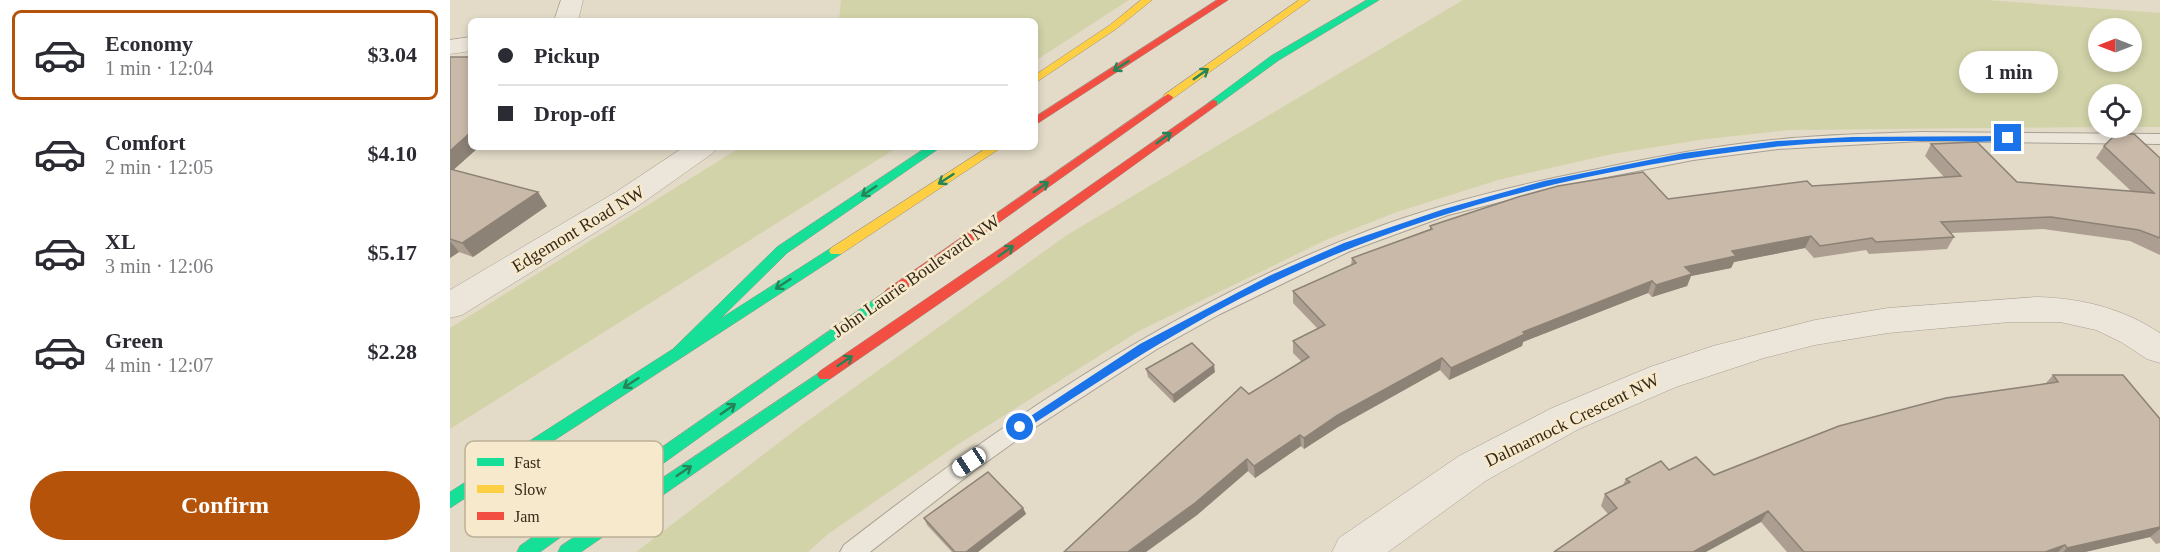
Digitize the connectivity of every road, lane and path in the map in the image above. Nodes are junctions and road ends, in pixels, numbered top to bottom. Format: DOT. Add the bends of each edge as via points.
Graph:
graph roads {
  1 [pos="572,0"];
  2 [pos="1147,0"];
  3 [pos="1223,0"];
  4 [pos="1305,0"];
  5 [pos="1374,0"];
  6 [pos="567,18"];
  7 [pos="468,44"];
  8 [pos="450,47"];
  9 [pos="1038,78"];
  10 [pos="1038,120"];
  11 [pos="2160,139"];
  12 [pos="698,150"];
  13 [pos="931,150"];
  14 [pos="991,150"];
  15 [pos="450,306"];
  16 [pos="680,350"];
  17 [pos="2160,350"];
  18 [pos="541,441"];
  19 [pos="663,455"];
  20 [pos="663,486"];
  21 [pos="465,491"];
  22 [pos="450,501"];
  23 [pos="547,537"];
  24 [pos="589,537"];
  25 [pos="526,552"];
  26 [pos="567,552"];
  27 [pos="852,552"];
  28 [pos="1354,552"];
  1 -- 6 [label="street"];
  2 -- 9 [label="main road"];
  3 -- 10 [label="main road, one-way"];
  19 -- 4 [label="main road, John Laurie Boulevard NW, one-way"];
  20 -- 5 [label="main road, one-way" via="1006,251 1275,58"];
  7 -- 8 [label="street"];
  11 -- 27 [label="lane" via="1909,138 1777,144 1684,156 1544,184 1447,211 1347,245 1273,278 1144,346 934,486"];
  12 -- 15 [label="street, Edgemont Road NW" via="627,199"];
  13 -- 16 [label="main road, one-way" via="782,250"];
  14 -- 16 [label="main road, one-way"];
  16 -- 18 [label="main road, one-way"];
  17 -- 28 [label="street, Dalmarnock Crescent NW" via="2138,334 2099,317 2050,307 1867,323 1755,347 1667,374 1578,413 1472,469"];
  21 -- 22 [label="main road, one-way"];
  25 -- 23 [label="main road, John Laurie Boulevard NW, one-way"];
  26 -- 24 [label="main road, one-way"];
}
